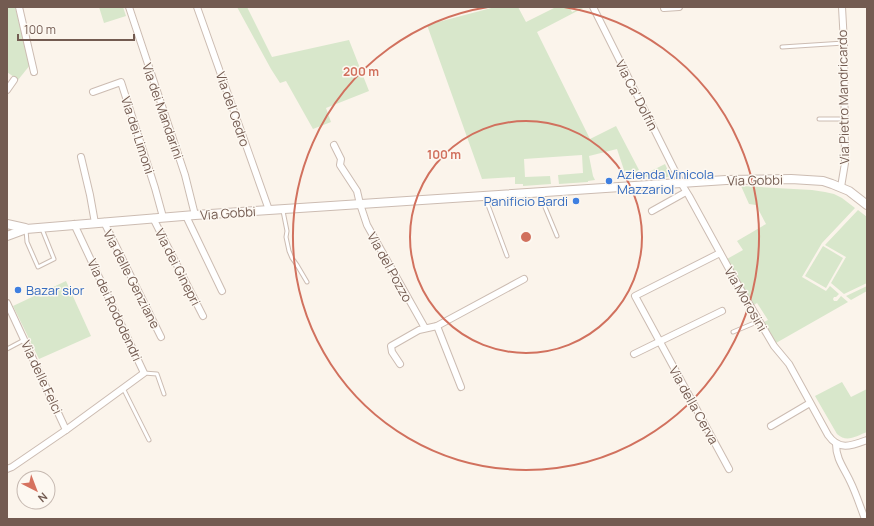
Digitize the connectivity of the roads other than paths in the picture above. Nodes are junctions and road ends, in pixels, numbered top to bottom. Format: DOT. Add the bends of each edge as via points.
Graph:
graph roads {
  1 [pos="20,7"];
  2 [pos="128,7"];
  3 [pos="197,7"];
  4 [pos="593,7"];
  5 [pos="679,7"];
  6 [pos="842,7"];
  7 [pos="664,8"];
  8 [pos="844,43"];
  9 [pos="782,47"];
  10 [pos="34,72"];
  11 [pos="14,80"];
  12 [pos="7,90"];
  13 [pos="93,92"];
  14 [pos="819,119"];
  15 [pos="844,119"];
  16 [pos="334,145"];
  17 [pos="81,158"];
  18 [pos="681,183"];
  19 [pos="841,187"];
  20 [pos="542,192"];
  21 [pos="686,192"];
  22 [pos="488,196"];
  23 [pos="360,204"];
  24 [pos="867,205"];
  25 [pos="282,209"];
  26 [pos="269,210"];
  27 [pos="652,211"];
  28 [pos="196,215"];
  29 [pos="186,216"];
  30 [pos="162,217"];
  31 [pos="153,218"];
  32 [pos="100,222"];
  33 [pos="7,224"];
  34 [pos="74,224"];
  35 [pos="42,227"];
  36 [pos="26,228"];
  37 [pos="7,236"];
  38 [pos="558,236"];
  39 [pos="720,253"];
  40 [pos="507,256"];
  41 [pos="524,279"];
  42 [pos="307,282"];
  43 [pos="222,291"];
  44 [pos="7,303"];
  45 [pos="722,311"];
  46 [pos="203,316"];
  47 [pos="759,321"];
  48 [pos="437,326"];
  49 [pos="425,328"];
  50 [pos="733,332"];
  51 [pos="161,336"];
  52 [pos="24,340"];
  53 [pos="660,342"];
  54 [pos="7,348"];
  55 [pos="634,354"];
  56 [pos="400,364"];
  57 [pos="144,373"];
  58 [pos="461,387"];
  59 [pos="123,388"];
  60 [pos="164,394"];
  61 [pos="810,403"];
  62 [pos="771,426"];
  63 [pos="66,430"];
  64 [pos="149,440"];
  65 [pos="867,440"];
  66 [pos="838,445"];
  67 [pos="7,468"];
  68 [pos="729,469"];
  69 [pos="864,510"];
  70 [pos="865,519"];
  1 -- 10 [label="street"];
  2 -- 28 [label="street, Via dei Mandarini"];
  3 -- 26 [label="street, Via del Cedro"];
  4 -- 18 [label="street, Via Ca' Dolfin"];
  5 -- 7 [label="street"];
  6 -- 8 [label="street, Via Pietro Mandricardo"];
  8 -- 9 [label="lane"];
  8 -- 15 [label="street, Via Pietro Mandricardo"];
  11 -- 12 [label="street"];
  13 -- 30 [label="street, Via dei Limoni" via="120,82"];
  14 -- 15 [label="lane"];
  15 -- 19 [label="street, Via Pietro Mandricardo" via="845,163"];
  16 -- 23 [label="street" via="341,159 340,165 357,191"];
  17 -- 32 [label="street"];
  18 -- 19 [label="street, Via Gobbi" via="791,179 823,181"];
  18 -- 20 [label="street, Via Gobbi"];
  18 -- 21 [label="street, Via Morosini"];
  19 -- 24 [label="street, Via Gobbi"];
  20 -- 22 [label="street, Via Gobbi"];
  20 -- 38 [label="lane" via="542,200"];
  21 -- 27 [label="street"];
  21 -- 39 [label="street, Via Morosini"];
  22 -- 23 [label="street, Via Gobbi"];
  22 -- 40 [label="lane" via="488,206"];
  23 -- 25 [label="street, Via Gobbi"];
  23 -- 49 [label="street, Via del Pozzo" via="367,225"];
  25 -- 26 [label="street, Via Gobbi"];
  25 -- 42 [label="lane" via="289,251"];
  26 -- 28 [label="street, Via Gobbi"];
  28 -- 29 [label="street, Via Gobbi"];
  29 -- 30 [label="street, Via Gobbi"];
  29 -- 43 [label="street"];
  30 -- 31 [label="street, Via Gobbi"];
  31 -- 32 [label="street, Via Gobbi"];
  31 -- 46 [label="street, Via dei Ginepri"];
  32 -- 34 [label="street, Via Gobbi"];
  32 -- 51 [label="street, Via delle Genziane"];
  33 -- 36 [label="street, Via Gobbi"];
  34 -- 35 [label="street, Via Gobbi"];
  34 -- 57 [label="street, Via dei Rododendri"];
  35 -- 36 [label="street, Via Gobbi"];
  35 -- 36 [label="lane" via="54,259 38,267 27,242"];
  36 -- 37 [label="street, Via Gobbi"];
  39 -- 47 [label="street, Via Morosini"];
  39 -- 53 [label="street, Via della Cerva" via="635,296"];
  41 -- 48 [label="street"];
  44 -- 52 [label="street, Via delle Felci"];
  45 -- 53 [label="street"];
  47 -- 50 [label="lane"];
  47 -- 61 [label="street, Via Morosini" via="774,346 789,364"];
  48 -- 49 [label="street"];
  48 -- 58 [label="street"];
  49 -- 56 [label="street" via="391,346"];
  52 -- 54 [label="lane"];
  52 -- 63 [label="street, Via delle Felci"];
  53 -- 55 [label="street"];
  53 -- 68 [label="street, Via della Cerva"];
  57 -- 59 [label="street, Via dei Rododendri"];
  57 -- 60 [label="lane" via="157,374"];
  59 -- 63 [label="street, Via dei Rododendri"];
  59 -- 64 [label="lane"];
  61 -- 62 [label="street"];
  61 -- 66 [label="street, Via Morosini" via="828,435"];
  63 -- 67 [label="street, Via dei Rododendri"];
  65 -- 66 [label="street" via="854,445"];
  66 -- 69 [label="street, Via Morosini" via="838,459"];
  69 -- 70 [label="street, Via Morosini"];
}
